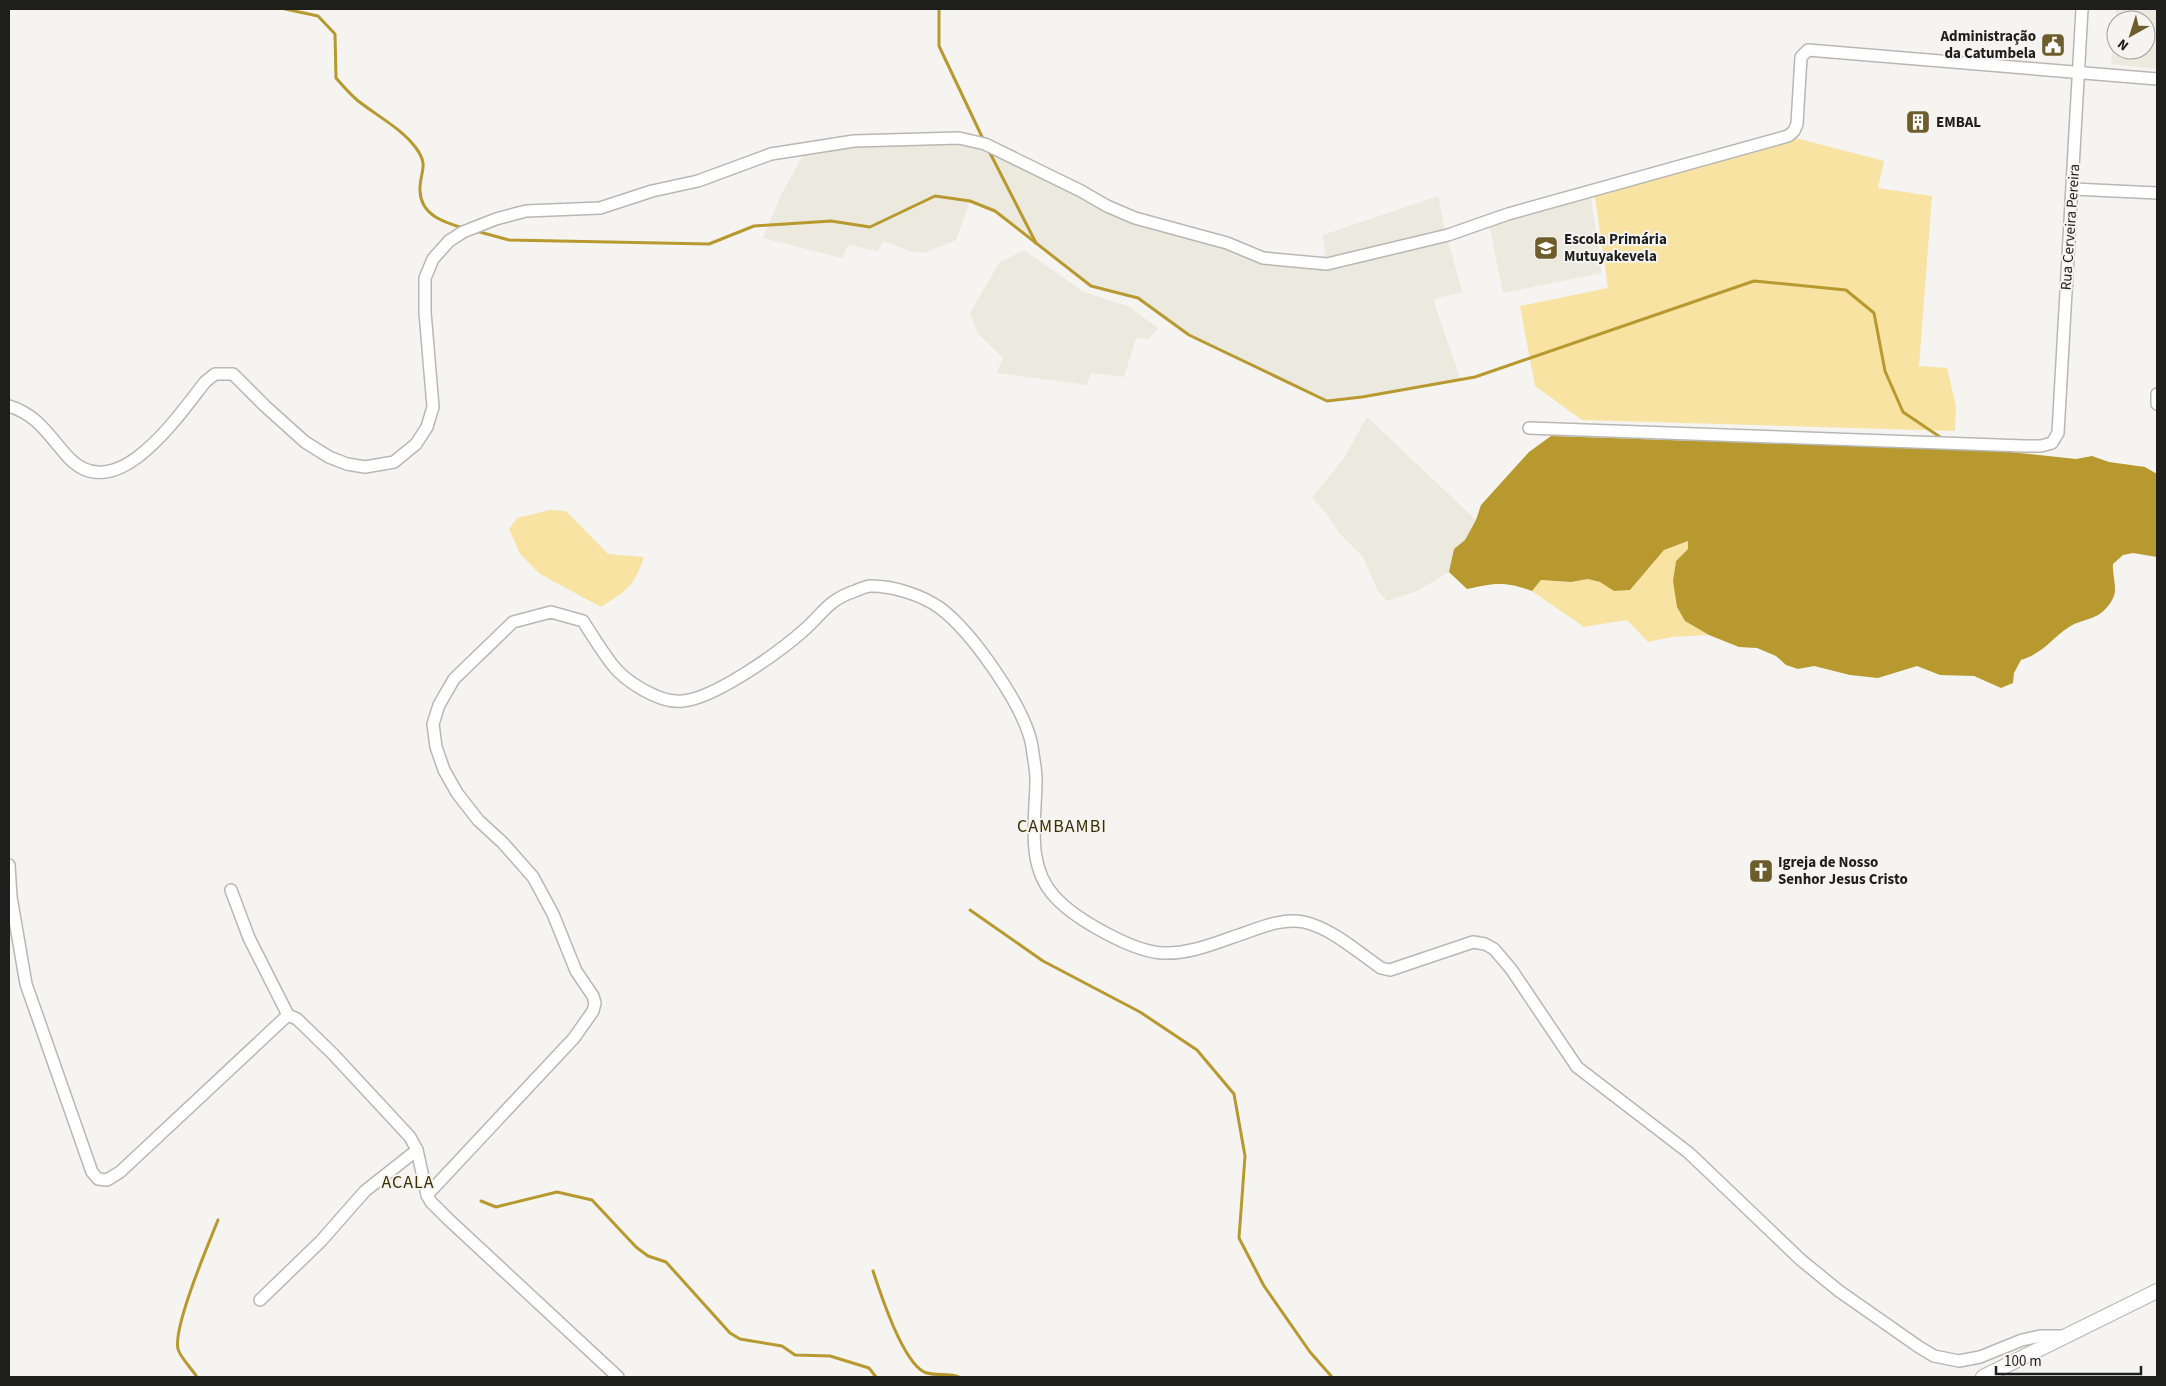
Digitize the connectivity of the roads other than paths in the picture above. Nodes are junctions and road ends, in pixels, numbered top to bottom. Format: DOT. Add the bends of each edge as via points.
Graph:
graph roads {
  1 [pos="2082,9"];
  2 [pos="2079,71"];
  3 [pos="2157,79"];
  4 [pos="2073,189"];
  5 [pos="2157,193"];
  6 [pos="2157,394"];
  7 [pos="2157,404"];
  8 [pos="9,406"];
  9 [pos="1529,428"];
  10 [pos="9,865"];
  11 [pos="231,890"];
  12 [pos="288,1015"];
  13 [pos="417,1150"];
  14 [pos="427,1195"];
  15 [pos="2157,1291"];
  16 [pos="260,1300"];
  17 [pos="2065,1336"];
  18 [pos="618,1377"];
  19 [pos="1983,1377"];
  1 -- 2 [label="street, Rua Cerveira Pereira"];
  2 -- 3 [label="street"];
  2 -- 4 [label="street, Rua Cerveira Pereira"];
  2 -- 8 [label="street" via="1808,50 1801,57 1796,124 1788,136 1508,214 1448,234 1327,264 1263,258 1227,243 1135,218 995,147 959,138 854,141 771,154 698,181 652,191 600,208 526,212 496,219 448,241 428,268 425,278 433,407 427,427 416,444 394,462 366,467 330,457 299,436 233,374 225,372 214,374 205,382 149,449 130,464 113,470 98,471 76,465 35,418"];
  4 -- 5 [label="street"];
  4 -- 9 [label="street, Rua Cerveira Pereira" via="2058,433 2052,443 2041,446 1996,445"];
  6 -- 7 [label="street"];
  10 -- 12 [label="street" via="26,984 92,1172 98,1179 107,1180 120,1172"];
  11 -- 12 [label="street" via="249,938"];
  12 -- 13 [label="street" via="349,1069 410,1137"];
  13 -- 14 [label="street"];
  13 -- 16 [label="street" via="365,1192 321,1241"];
  14 -- 17 [label="street" via="574,1038 586,1023 595,1003 576,971 553,914 533,877 503,842 478,820 444,770 433,724 445,690 513,622 551,612 583,621 612,664 628,679 647,692 682,702 707,695 738,676 786,645 838,597 869,586 915,595 939,608 972,642 1013,698 1028,726 1032,744 1036,776 1034,853 1038,869 1053,896 1081,920 1141,949 1162,954 1198,950 1274,924 1303,922 1330,935 1381,968 1390,970 1473,942 1485,944 1494,949 1511,969 1577,1067 1689,1153 1808,1267 1919,1347 1934,1356 1959,1361 1980,1357 2022,1340"];
  14 -- 18 [label="street" via="430,1202"];
  15 -- 17 [label="street"];
  17 -- 19 [label="street"];
}
